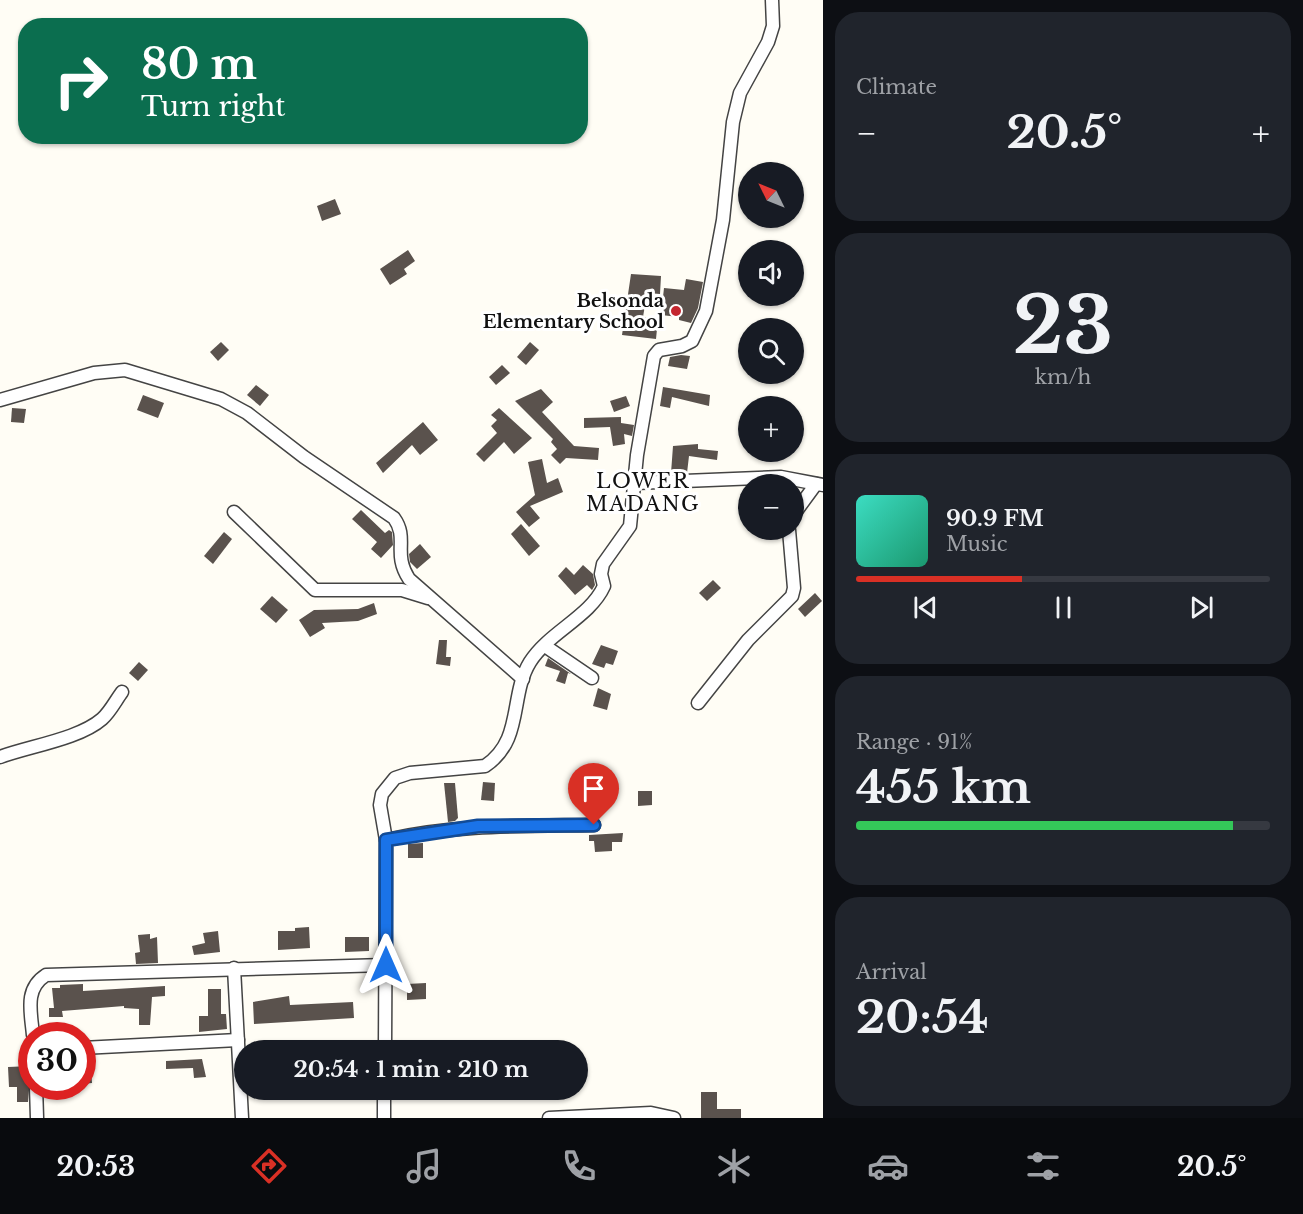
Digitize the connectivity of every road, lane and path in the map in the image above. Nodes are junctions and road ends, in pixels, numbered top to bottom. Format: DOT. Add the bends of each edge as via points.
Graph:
graph roads {
  1 [pos="772,0"];
  2 [pos="0,400"];
  3 [pos="634,483"];
  4 [pos="820,484"];
  5 [pos="804,502"];
  6 [pos="234,512"];
  7 [pos="790,540"];
  8 [pos="432,600"];
  9 [pos="544,646"];
  10 [pos="592,678"];
  11 [pos="523,679"];
  12 [pos="122,692"];
  13 [pos="698,703"];
  14 [pos="0,757"];
  15 [pos="594,825"];
  16 [pos="386,840"];
  17 [pos="386,965"];
  18 [pos="234,968"];
  19 [pos="32,1022"];
  20 [pos="234,1040"];
  21 [pos="238,1040"];
  22 [pos="385,1040"];
  23 [pos="96,1047"];
  24 [pos="36,1100"];
  25 [pos="241,1100"];
  26 [pos="384,1100"];
  27 [pos="37,1118"];
  28 [pos="242,1118"];
  29 [pos="384,1118"];
  30 [pos="549,1118"];
  31 [pos="674,1118"];
  1 -- 3 [label="street" via="773,26 768,42 740,93 733,122 723,220 706,311 692,341 659,350 654,356"];
  2 -- 8 [label="street" via="111,370 125,370 221,399 247,413 394,518 402,538 401,567"];
  3 -- 4 [label="street" via="781,477"];
  3 -- 9 [label="street" via="630,526 603,564 604,586 598,600"];
  4 -- 5 [label="street"];
  6 -- 8 [label="street" via="315,590 402,590"];
  7 -- 13 [label="street" via="792,596 748,640"];
  8 -- 11 [label="street"];
  9 -- 10 [label="street"];
  9 -- 11 [label="street"];
  11 -- 16 [label="street" via="517,716 503,750 492,762 485,766 410,773 388,784 380,804"];
  12 -- 14 [label="street" via="103,718 88,728 71,737"];
  15 -- 16 [label="street" via="478,826"];
  16 -- 17 [label="street"];
  17 -- 18 [label="street"];
  17 -- 22 [label="street"];
  18 -- 19 [label="street" via="46,975 32,987"];
  18 -- 21 [label="street"];
  20 -- 23 [label="street"];
  24 -- 27 [label="street"];
  25 -- 28 [label="street"];
  26 -- 29 [label="street"];
  30 -- 31 [label="street" via="651,1113"];
}
